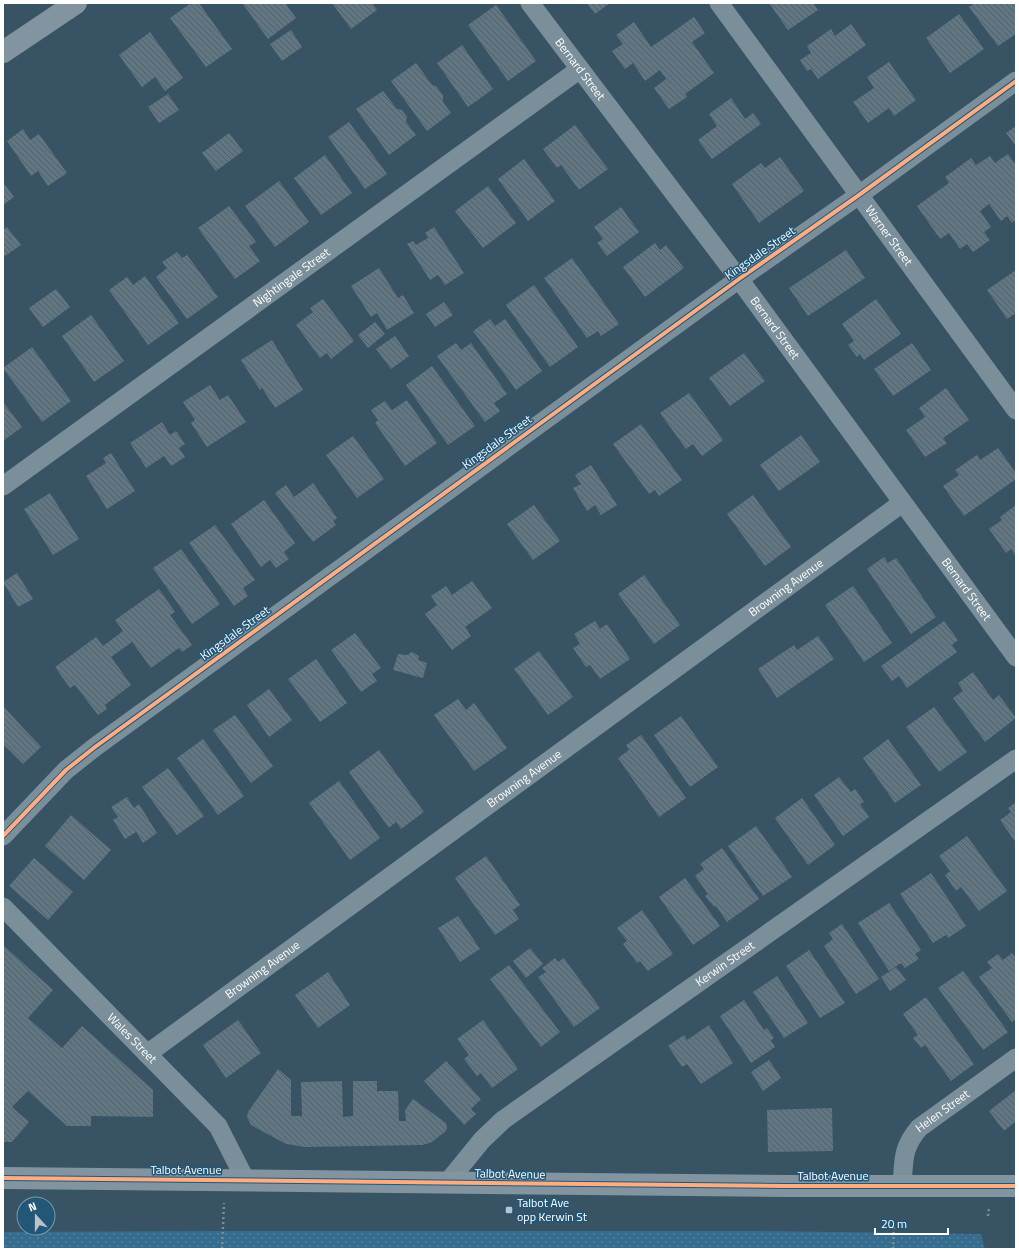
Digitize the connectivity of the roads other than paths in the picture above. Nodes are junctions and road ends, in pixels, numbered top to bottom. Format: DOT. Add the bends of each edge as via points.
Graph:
graph roads {
  1 [pos="530,3"];
  2 [pos="719,3"];
  3 [pos="63,6"];
  4 [pos="3,52"];
  5 [pos="580,69"];
  6 [pos="1016,81"];
  7 [pos="859,195"];
  8 [pos="739,279"];
  9 [pos="1016,410"];
  10 [pos="3,486"];
  11 [pos="902,503"];
  12 [pos="1014,649"];
  13 [pos="1016,759"];
  14 [pos="3,836"];
  15 [pos="3,907"];
  16 [pos="147,1054"];
  17 [pos="1016,1058"];
  18 [pos="3,1178"];
  19 [pos="246,1181"];
  20 [pos="446,1183"];
  21 [pos="902,1186"];
  22 [pos="1016,1186"];
  1 -- 5 [label="street, Bernard Street"];
  2 -- 7 [label="street, Warner Street"];
  3 -- 4 [label="main road"];
  5 -- 8 [label="street, Bernard Street"];
  5 -- 10 [label="street, Nightingale Street"];
  6 -- 7 [label="street, Kingsdale Street"];
  7 -- 8 [label="street, Kingsdale Street"];
  7 -- 9 [label="street, Warner Street"];
  8 -- 11 [label="street, Bernard Street"];
  8 -- 14 [label="street, Kingsdale Street" via="95,747 66,770"];
  11 -- 12 [label="street, Bernard Street"];
  11 -- 16 [label="street, Browning Avenue"];
  13 -- 20 [label="street, Kerwin Street" via="503,1120 482,1140"];
  15 -- 16 [label="street, Wales Street"];
  16 -- 19 [label="street, Wales Street" via="218,1126"];
  17 -- 21 [label="street, Helen Street" via="919,1128 909,1140 904,1155"];
  18 -- 19 [label="main road, Talbot Avenue"];
  19 -- 20 [label="main road, Talbot Avenue"];
  20 -- 21 [label="main road, Talbot Avenue"];
  21 -- 22 [label="main road, Talbot Avenue"];
}
